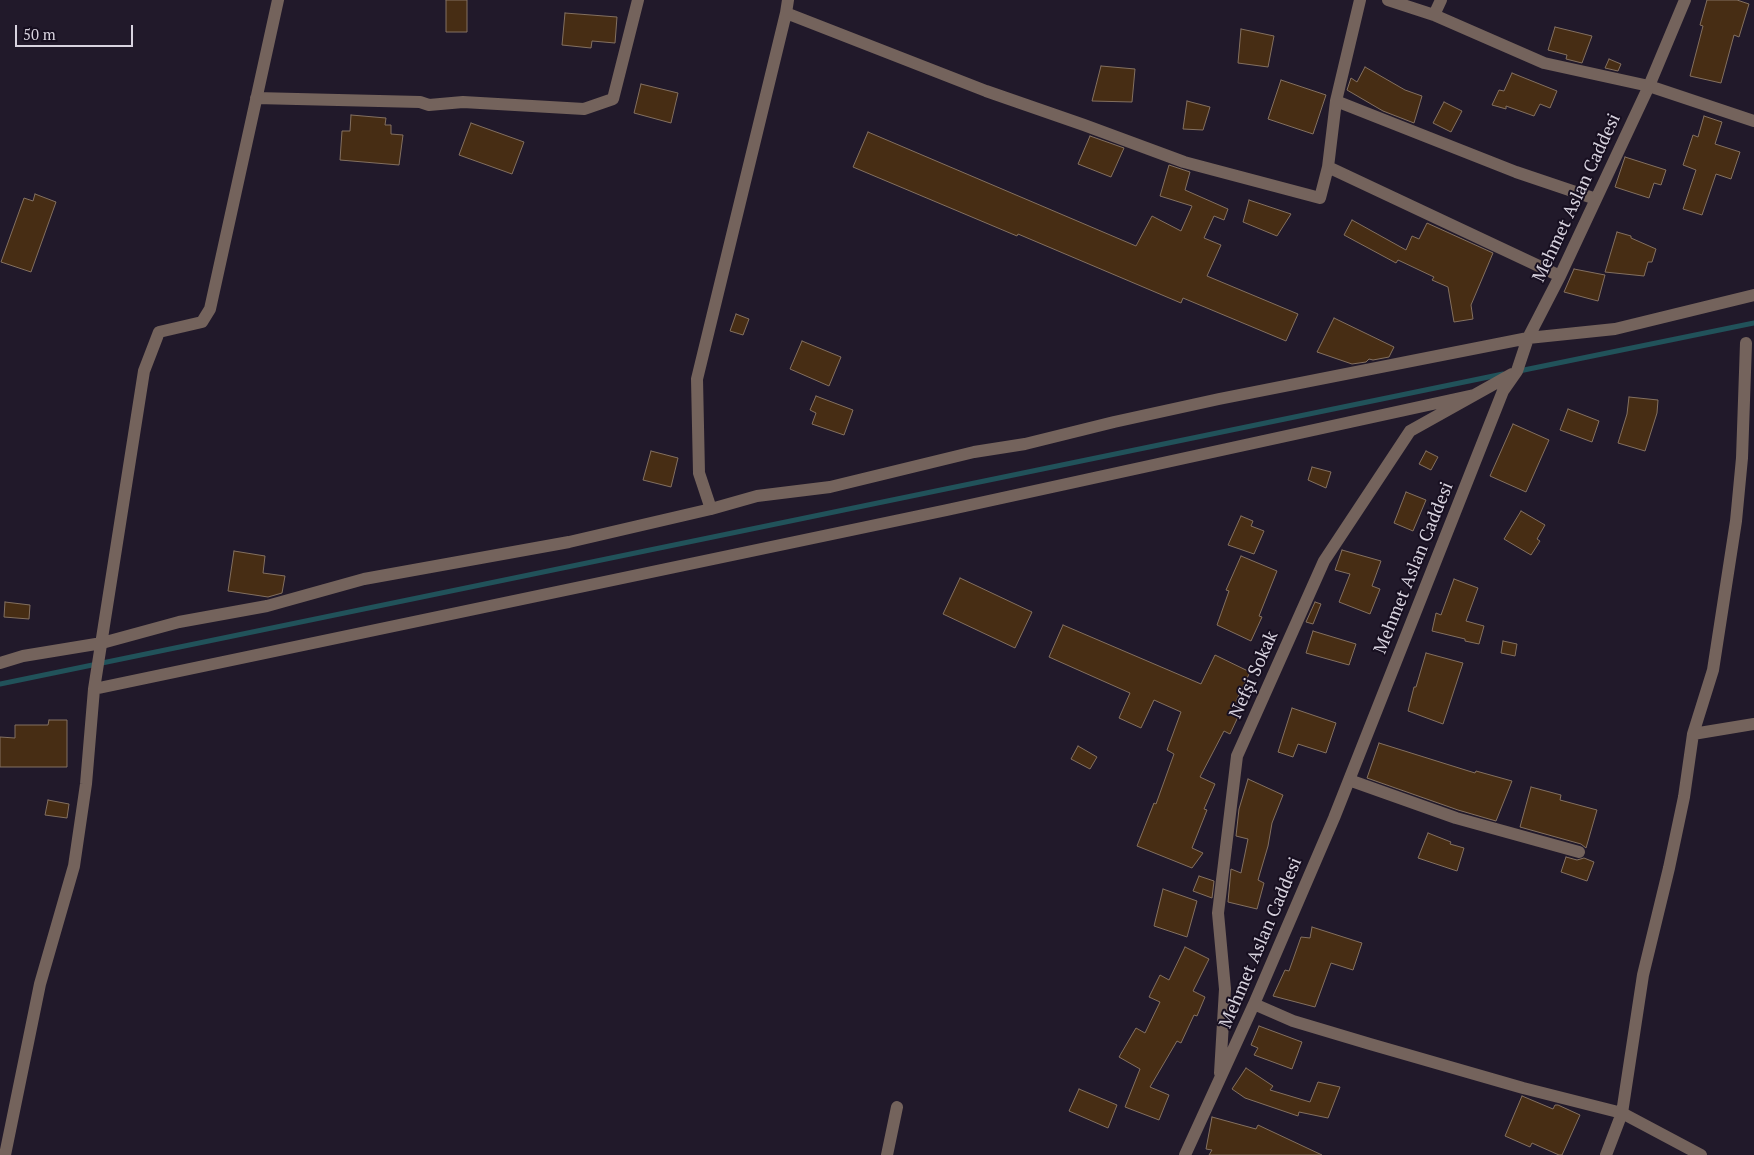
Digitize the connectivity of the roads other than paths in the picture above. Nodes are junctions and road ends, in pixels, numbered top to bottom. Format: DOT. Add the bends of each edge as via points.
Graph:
graph roads {
  1 [pos="278,0"];
  2 [pos="638,0"];
  3 [pos="1360,0"];
  4 [pos="1388,0"];
  5 [pos="1441,0"];
  6 [pos="1685,0"];
  7 [pos="787,6"];
  8 [pos="1434,15"];
  9 [pos="1649,86"];
  10 [pos="256,98"];
  11 [pos="1336,101"];
  12 [pos="1754,121"];
  13 [pos="1328,167"];
  14 [pos="1596,199"];
  15 [pos="1560,276"];
  16 [pos="1754,296"];
  17 [pos="1528,338"];
  18 [pos="1746,343"];
  19 [pos="1517,371"];
  20 [pos="1474,395"];
  21 [pos="711,509"];
  22 [pos="102,643"];
  23 [pos="0,663"];
  24 [pos="94,689"];
  25 [pos="1754,724"];
  26 [pos="1693,734"];
  27 [pos="1349,780"];
  28 [pos="1579,852"];
  29 [pos="1254,1004"];
  30 [pos="1219,1083"];
  31 [pos="897,1107"];
  32 [pos="1622,1113"];
  33 [pos="5,1155"];
  34 [pos="887,1155"];
  35 [pos="1185,1155"];
  36 [pos="1606,1155"];
  37 [pos="1701,1155"];
  1 -- 10 [label="street"];
  2 -- 10 [label="street" via="613,99 584,109 463,102 429,105 420,102"];
  3 -- 11 [label="street"];
  4 -- 8 [label="street"];
  5 -- 8 [label="street"];
  6 -- 9 [label="street, Mehmet Aslan Caddesi"];
  7 -- 13 [label="street" via="986,91 1184,162 1320,198"];
  7 -- 21 [label="street" via="697,379 699,473"];
  8 -- 9 [label="street" via="1544,63"];
  9 -- 12 [label="street"];
  9 -- 14 [label="street, Mehmet Aslan Caddesi"];
  10 -- 22 [label="street" via="210,309 202,322 159,332 144,371"];
  11 -- 13 [label="street"];
  11 -- 14 [label="street" via="1516,172"];
  13 -- 15 [label="street"];
  14 -- 15 [label="street, Mehmet Aslan Caddesi"];
  15 -- 17 [label="street, Mehmet Aslan Caddesi"];
  16 -- 17 [label="street" via="1615,328"];
  17 -- 19 [label="street, Mehmet Aslan Caddesi"];
  17 -- 21 [label="street" via="1219,399 830,487 757,496"];
  18 -- 26 [label="street" via="1736,521 1713,670"];
  19 -- 20 [label="street, Nefşi Sokak"];
  19 -- 27 [label="street, Mehmet Aslan Caddesi" via="1503,390"];
  20 -- 24 [label="street" via="947,510"];
  20 -- 30 [label="street, Nefşi Sokak" via="1410,431 1324,561 1237,756 1218,913 1225,989"];
  21 -- 22 [label="street" via="569,542 364,579 267,606 179,622"];
  22 -- 23 [label="street"];
  22 -- 24 [label="street"];
  24 -- 33 [label="street" via="86,784 74,866 40,984"];
  25 -- 26 [label="street"];
  26 -- 32 [label="street" via="1684,797 1643,975"];
  27 -- 28 [label="street" via="1456,818"];
  27 -- 29 [label="street, Mehmet Aslan Caddesi"];
  29 -- 30 [label="street, Mehmet Aslan Caddesi"];
  29 -- 32 [label="street" via="1293,1021 1370,1044"];
  30 -- 35 [label="street, Mehmet Aslan Caddesi"];
  31 -- 34 [label="street"];
  32 -- 36 [label="street"];
  32 -- 37 [label="street"];
}
